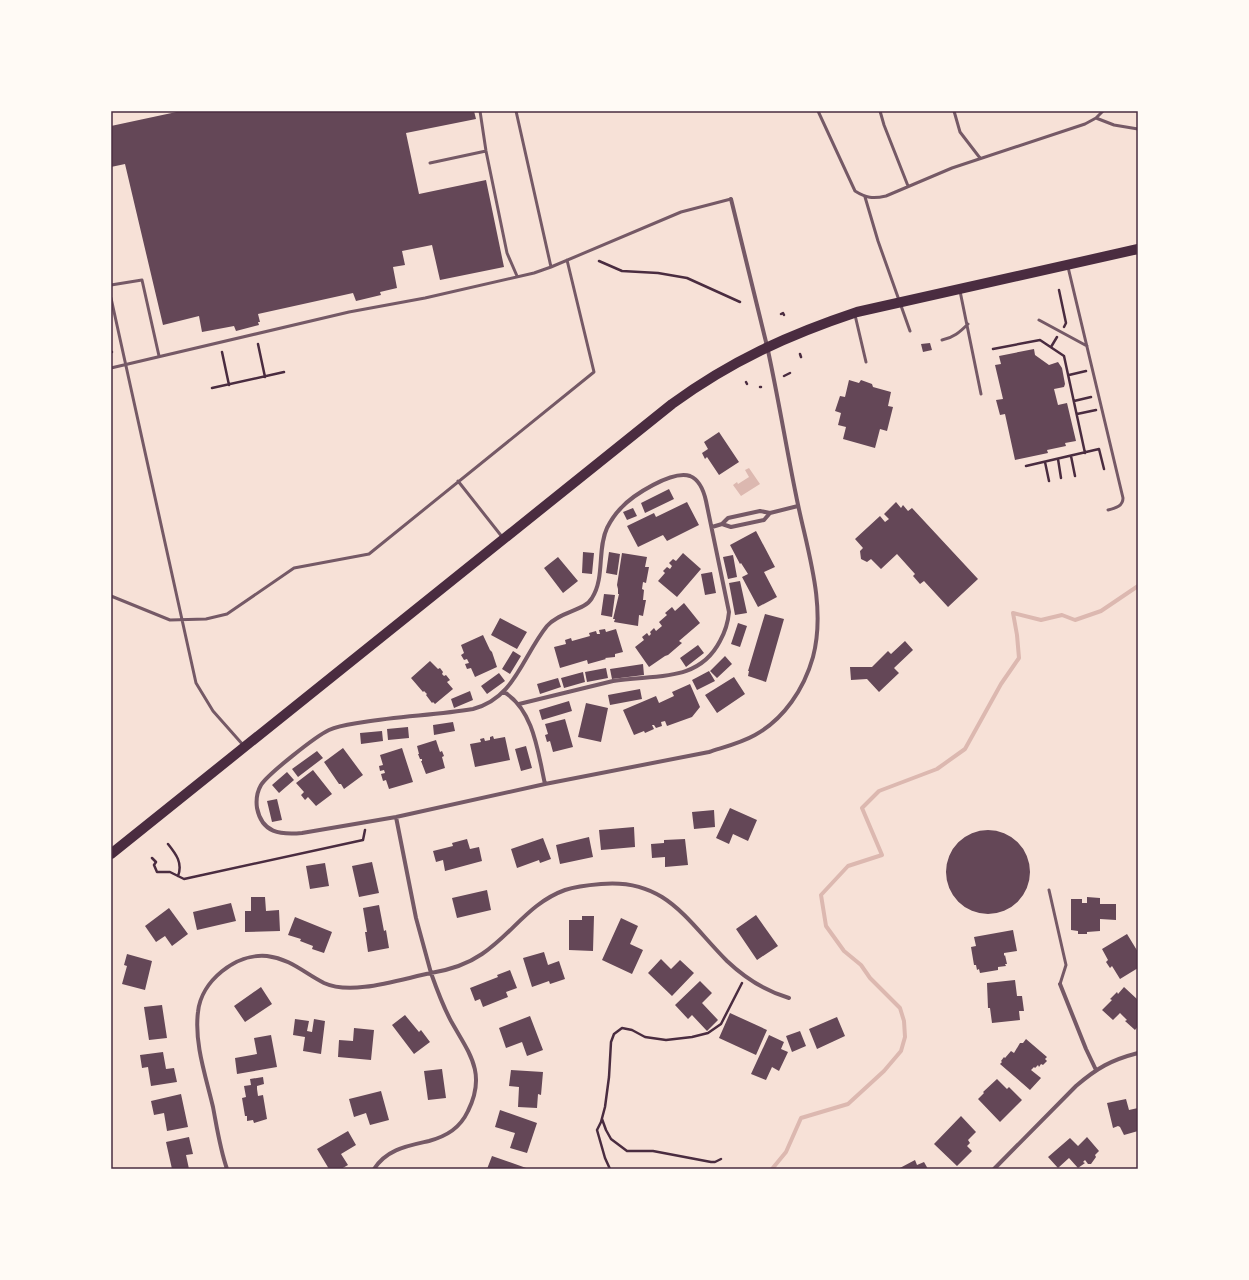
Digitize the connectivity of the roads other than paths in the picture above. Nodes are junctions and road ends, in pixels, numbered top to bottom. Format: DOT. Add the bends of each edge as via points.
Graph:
graph roads {
  1 [pos="480,111"];
  2 [pos="516,111"];
  3 [pos="818,111"];
  4 [pos="880,111"];
  5 [pos="954,111"];
  6 [pos="1103,111"];
  7 [pos="1096,118"];
  8 [pos="1138,129"];
  9 [pos="486,151"];
  10 [pos="980,158"];
  11 [pos="430,163"];
  12 [pos="908,186"];
  13 [pos="865,196"];
  14 [pos="731,199"];
  15 [pos="1138,249"];
  16 [pos="567,260"];
  17 [pos="1067,265"];
  18 [pos="551,268"];
  19 [pos="517,276"];
  20 [pos="111,285"];
  21 [pos="960,289"];
  22 [pos="111,298"];
  23 [pos="900,302"];
  24 [pos="854,313"];
  25 [pos="1039,320"];
  26 [pos="968,324"];
  27 [pos="910,331"];
  28 [pos="942,340"];
  29 [pos="1087,346"];
  30 [pos="767,347"];
  31 [pos="159,356"];
  32 [pos="866,362"];
  33 [pos="126,364"];
  34 [pos="111,368"];
  35 [pos="981,394"];
  36 [pos="458,481"];
  37 [pos="798,506"];
  38 [pos="1108,510"];
  39 [pos="770,513"];
  40 [pos="722,524"];
  41 [pos="712,527"];
  42 [pos="504,539"];
  43 [pos="111,596"];
  44 [pos="183,620"];
  45 [pos="504,692"];
  46 [pos="519,704"];
  47 [pos="244,747"];
  48 [pos="545,784"];
  49 [pos="396,817"];
  50 [pos="111,854"];
  51 [pos="1049,890"];
  52 [pos="431,974"];
  53 [pos="1060,984"];
  54 [pos="789,998"];
  55 [pos="1138,1053"];
  56 [pos="1096,1070"];
  57 [pos="227,1169"];
  58 [pos="374,1169"];
  59 [pos="994,1169"];
  1 -- 9 [label="lane"];
  2 -- 18 [label="lane"];
  3 -- 13 [label="lane" via="855,191"];
  4 -- 12 [label="lane"];
  5 -- 10 [label="lane" via="960,132"];
  6 -- 7 [label="lane"];
  7 -- 8 [label="lane" via="1114,125"];
  7 -- 10 [label="lane" via="1085,124"];
  9 -- 11 [label="lane"];
  9 -- 19 [label="lane" via="507,253"];
  10 -- 12 [label="lane"];
  12 -- 13 [label="lane" via="886,196"];
  13 -- 23 [label="lane"];
  14 -- 16 [label="lane" via="681,212"];
  14 -- 30 [label="street"];
  15 -- 17 [label="main road"];
  16 -- 18 [label="lane"];
  16 -- 36 [label="lane" via="594,372"];
  17 -- 21 [label="main road"];
  17 -- 29 [label="lane"];
  18 -- 19 [label="lane"];
  19 -- 31 [label="lane"];
  20 -- 31 [label="lane" via="142,280"];
  21 -- 23 [label="main road"];
  21 -- 26 [label="lane"];
  22 -- 33 [label="lane"];
  23 -- 24 [label="main road"];
  23 -- 27 [label="lane"];
  24 -- 30 [label="main road"];
  24 -- 32 [label="lane"];
  25 -- 29 [label="lane"];
  26 -- 28 [label="lane" via="950,338"];
  26 -- 35 [label="lane"];
  29 -- 38 [label="lane" via="1122,498 1120,505"];
  30 -- 37 [label="street"];
  30 -- 42 [label="main road" via="712,377 672,404"];
  31 -- 33 [label="lane"];
  33 -- 34 [label="lane"];
  33 -- 44 [label="lane"];
  36 -- 42 [label="lane"];
  36 -- 44 [label="lane" via="369,554 294,568 227,614 206,619"];
  37 -- 39 [label="street"];
  37 -- 48 [label="street" via="818,614 816,642 807,674 799,692 786,710 771,725 754,736 709,752"];
  39 -- 40 [label="street" via="760,510 728,518"];
  39 -- 40 [label="street" via="764,520 731,528"];
  40 -- 41 [label="street"];
  41 -- 45 [label="street" via="705,495 700,485 690,476 681,476 655,484 626,502 610,522 604,535 598,582 592,598 585,606 557,617 547,626"];
  41 -- 46 [label="street" via="729,616 720,641 704,662 670,676 613,681"];
  42 -- 47 [label="main road"];
  43 -- 44 [label="lane" via="170,620"];
  44 -- 47 [label="lane" via="196,683 213,711"];
  45 -- 46 [label="street"];
  45 -- 49 [label="street" via="490,703 473,709 374,720 329,730 316,737 266,778 258,792 257,807 264,825 285,834"];
  46 -- 48 [label="street" via="531,729"];
  47 -- 50 [label="main road"];
  48 -- 49 [label="street"];
  49 -- 52 [label="street"];
  51 -- 53 [label="lane" via="1066,965"];
  52 -- 54 [label="street" via="473,960 525,915 555,895 576,887 612,884 641,888 662,896 683,913 728,961 746,976 764,988"];
  52 -- 57 [label="street" via="366,987 336,987 324,983 288,961 261,956 236,962 220,974 202,997 197,1028"];
  52 -- 58 [label="street" via="446,1010 475,1066 477,1082 474,1098 462,1122 449,1133 390,1153 381,1159"];
  53 -- 56 [label="street"];
  55 -- 56 [label="street"];
  56 -- 59 [label="street" via="1076,1086"];
}
